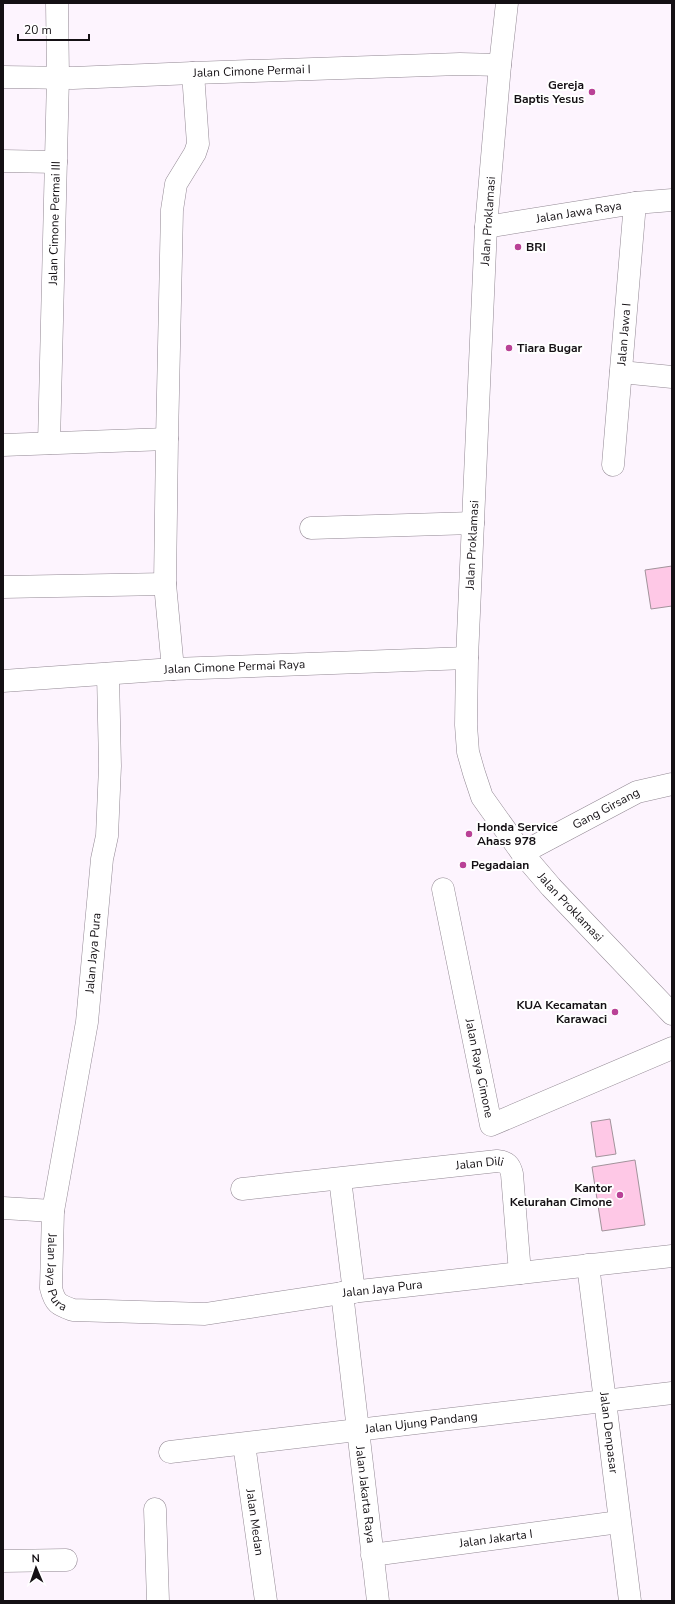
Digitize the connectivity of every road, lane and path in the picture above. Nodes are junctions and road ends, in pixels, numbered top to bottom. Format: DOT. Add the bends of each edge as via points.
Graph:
graph roads {
  1 [pos="56,3"];
  2 [pos="507,3"];
  3 [pos="500,65"];
  4 [pos="193,73"];
  5 [pos="3,77"];
  6 [pos="58,77"];
  7 [pos="3,161"];
  8 [pos="56,162"];
  9 [pos="672,200"];
  10 [pos="635,203"];
  11 [pos="486,227"];
  12 [pos="621,372"];
  13 [pos="672,377"];
  14 [pos="167,439"];
  15 [pos="49,443"];
  16 [pos="3,445"];
  17 [pos="613,466"];
  18 [pos="473,524"];
  19 [pos="311,528"];
  20 [pos="165,584"];
  21 [pos="3,587"];
  22 [pos="467,658"];
  23 [pos="173,669"];
  24 [pos="108,674"];
  25 [pos="3,681"];
  26 [pos="672,784"];
  27 [pos="522,853"];
  28 [pos="443,889"];
  29 [pos="672,1014"];
  30 [pos="672,1048"];
  31 [pos="340,1179"];
  32 [pos="242,1189"];
  33 [pos="3,1208"];
  34 [pos="53,1211"];
  35 [pos="672,1256"];
  36 [pos="588,1265"];
  37 [pos="520,1273"];
  38 [pos="348,1293"];
  39 [pos="672,1393"];
  40 [pos="604,1401"];
  41 [pos="357,1430"];
  42 [pos="244,1444"];
  43 [pos="170,1452"];
  44 [pos="155,1509"];
  45 [pos="619,1522"];
  46 [pos="372,1555"];
  47 [pos="66,1560"];
  48 [pos="3,1561"];
  49 [pos="158,1601"];
  50 [pos="266,1601"];
  51 [pos="378,1601"];
  52 [pos="630,1601"];
  1 -- 6 [label="street, Jalan Cimone Permai III"];
  2 -- 3 [label="street, Jalan Proklamasi"];
  3 -- 4 [label="street, Jalan Cimone Permai I" via="460,64"];
  3 -- 11 [label="street, Jalan Proklamasi"];
  4 -- 6 [label="street, Jalan Cimone Permai I"];
  4 -- 14 [label="street" via="198,144 176,184 172,210"];
  5 -- 6 [label="street, Jalan Cimone Permai I"];
  6 -- 8 [label="street, Jalan Cimone Permai III"];
  7 -- 8 [label="street"];
  8 -- 15 [label="street, Jalan Cimone Permai III"];
  9 -- 10 [label="street, Jalan Jawa Raya"];
  10 -- 11 [label="street, Jalan Jawa Raya"];
  10 -- 12 [label="street, Jalan Jawa I"];
  11 -- 18 [label="street, Jalan Proklamasi"];
  12 -- 13 [label="street"];
  12 -- 17 [label="street, Jalan Jawa I"];
  14 -- 15 [label="street"];
  14 -- 20 [label="street"];
  15 -- 16 [label="street"];
  18 -- 19 [label="street"];
  18 -- 22 [label="street, Jalan Proklamasi"];
  20 -- 21 [label="street"];
  20 -- 23 [label="street"];
  22 -- 23 [label="street, Jalan Cimone Permai Raya"];
  22 -- 27 [label="street, Jalan Proklamasi" via="468,752 482,797"];
  23 -- 24 [label="street, Jalan Cimone Permai Raya"];
  24 -- 25 [label="street, Jalan Cimone Permai Raya"];
  24 -- 34 [label="street, Jalan Jaya Pura" via="110,766 107,836 102,859 87,1022"];
  26 -- 27 [label="street, Gang Girsang" via="638,792"];
  27 -- 29 [label="street, Jalan Proklamasi"];
  28 -- 30 [label="street, Jalan Raya Cimone" via="491,1125"];
  31 -- 32 [label="street, Jalan Dili"];
  31 -- 37 [label="street, Jalan Dili" via="497,1161 508,1164 512,1174"];
  31 -- 38 [label="street"];
  33 -- 34 [label="street"];
  34 -- 38 [label="street, Jalan Jaya Pura" via="51,1288 54,1300 74,1310 205,1314"];
  35 -- 36 [label="street, Jalan Jaya Pura"];
  36 -- 37 [label="street, Jalan Jaya Pura"];
  36 -- 40 [label="street, Jalan Denpasar"];
  37 -- 38 [label="street, Jalan Jaya Pura"];
  38 -- 41 [label="street, Jalan Jakarta Raya"];
  39 -- 40 [label="street, Jalan Ujung Pandang"];
  40 -- 41 [label="street, Jalan Ujung Pandang"];
  40 -- 45 [label="street, Jalan Denpasar"];
  41 -- 42 [label="street, Jalan Ujung Pandang"];
  41 -- 46 [label="street, Jalan Jakarta Raya"];
  42 -- 43 [label="street, Jalan Ujung Pandang"];
  42 -- 50 [label="street, Jalan Medan"];
  44 -- 49 [label="street"];
  45 -- 46 [label="street, Jalan Jakarta I"];
  45 -- 52 [label="street, Jalan Denpasar"];
  46 -- 51 [label="street, Jalan Jakarta Raya"];
  47 -- 48 [label="street"];
}
